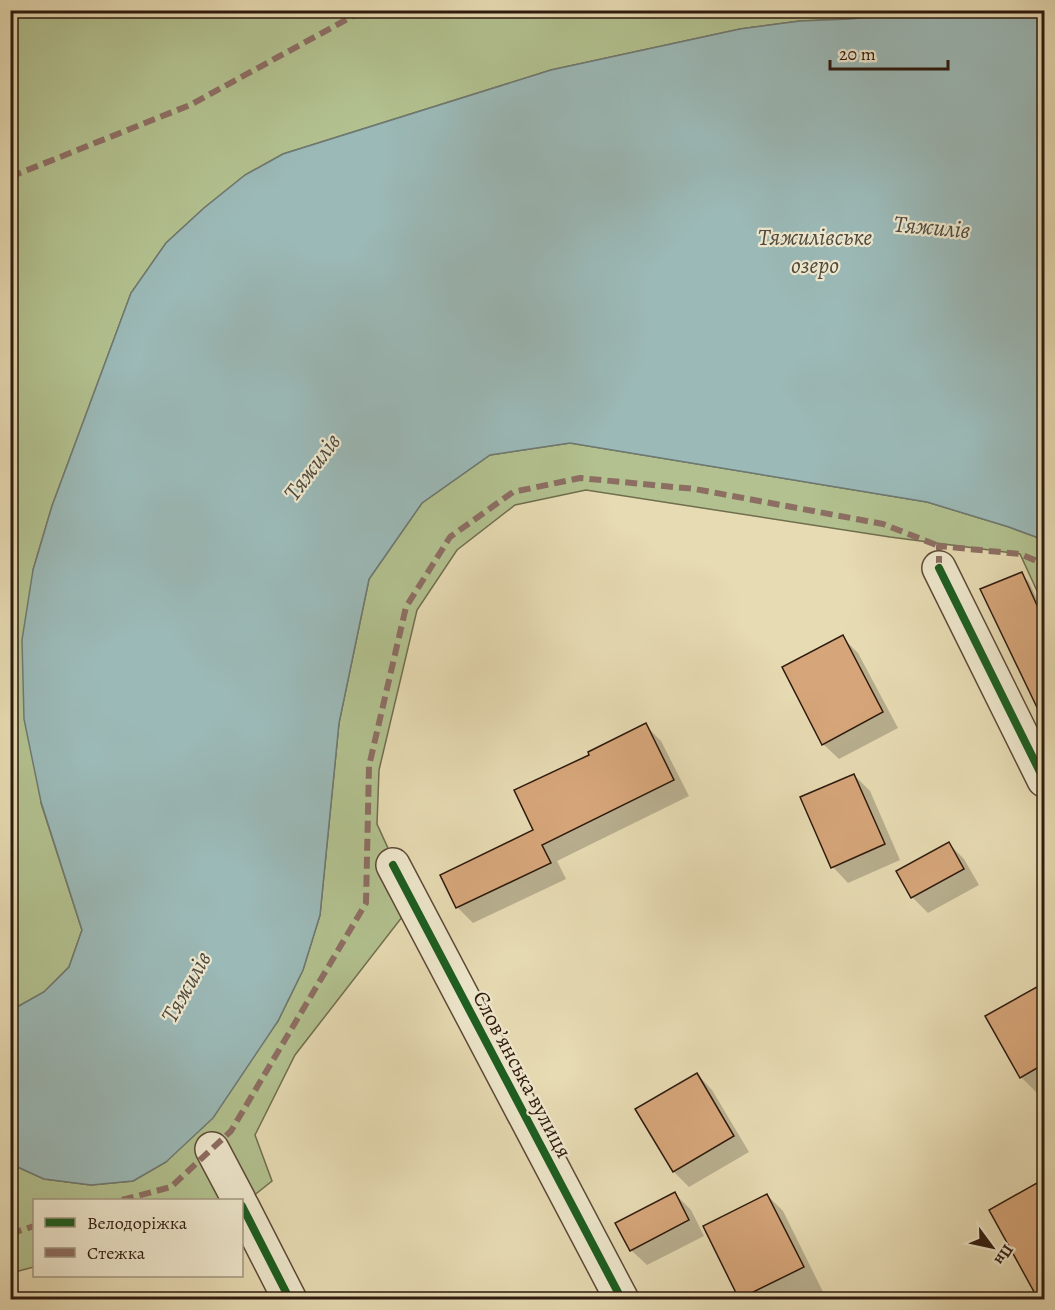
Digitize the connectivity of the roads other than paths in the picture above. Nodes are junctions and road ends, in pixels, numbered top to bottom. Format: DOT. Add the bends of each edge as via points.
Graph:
graph roads {
  1 [pos="939,568"];
  2 [pos="1044,780"];
  3 [pos="393,865"];
  4 [pos="212,1149"];
  5 [pos="238,1199"];
  6 [pos="243,1208"];
  7 [pos="290,1299"];
  8 [pos="622,1299"];
  1 -- 2 [label="street"];
  3 -- 8 [label="street, Словʼянська вулиця"];
  4 -- 5 [label="street"];
  6 -- 7 [label="street"];
}
